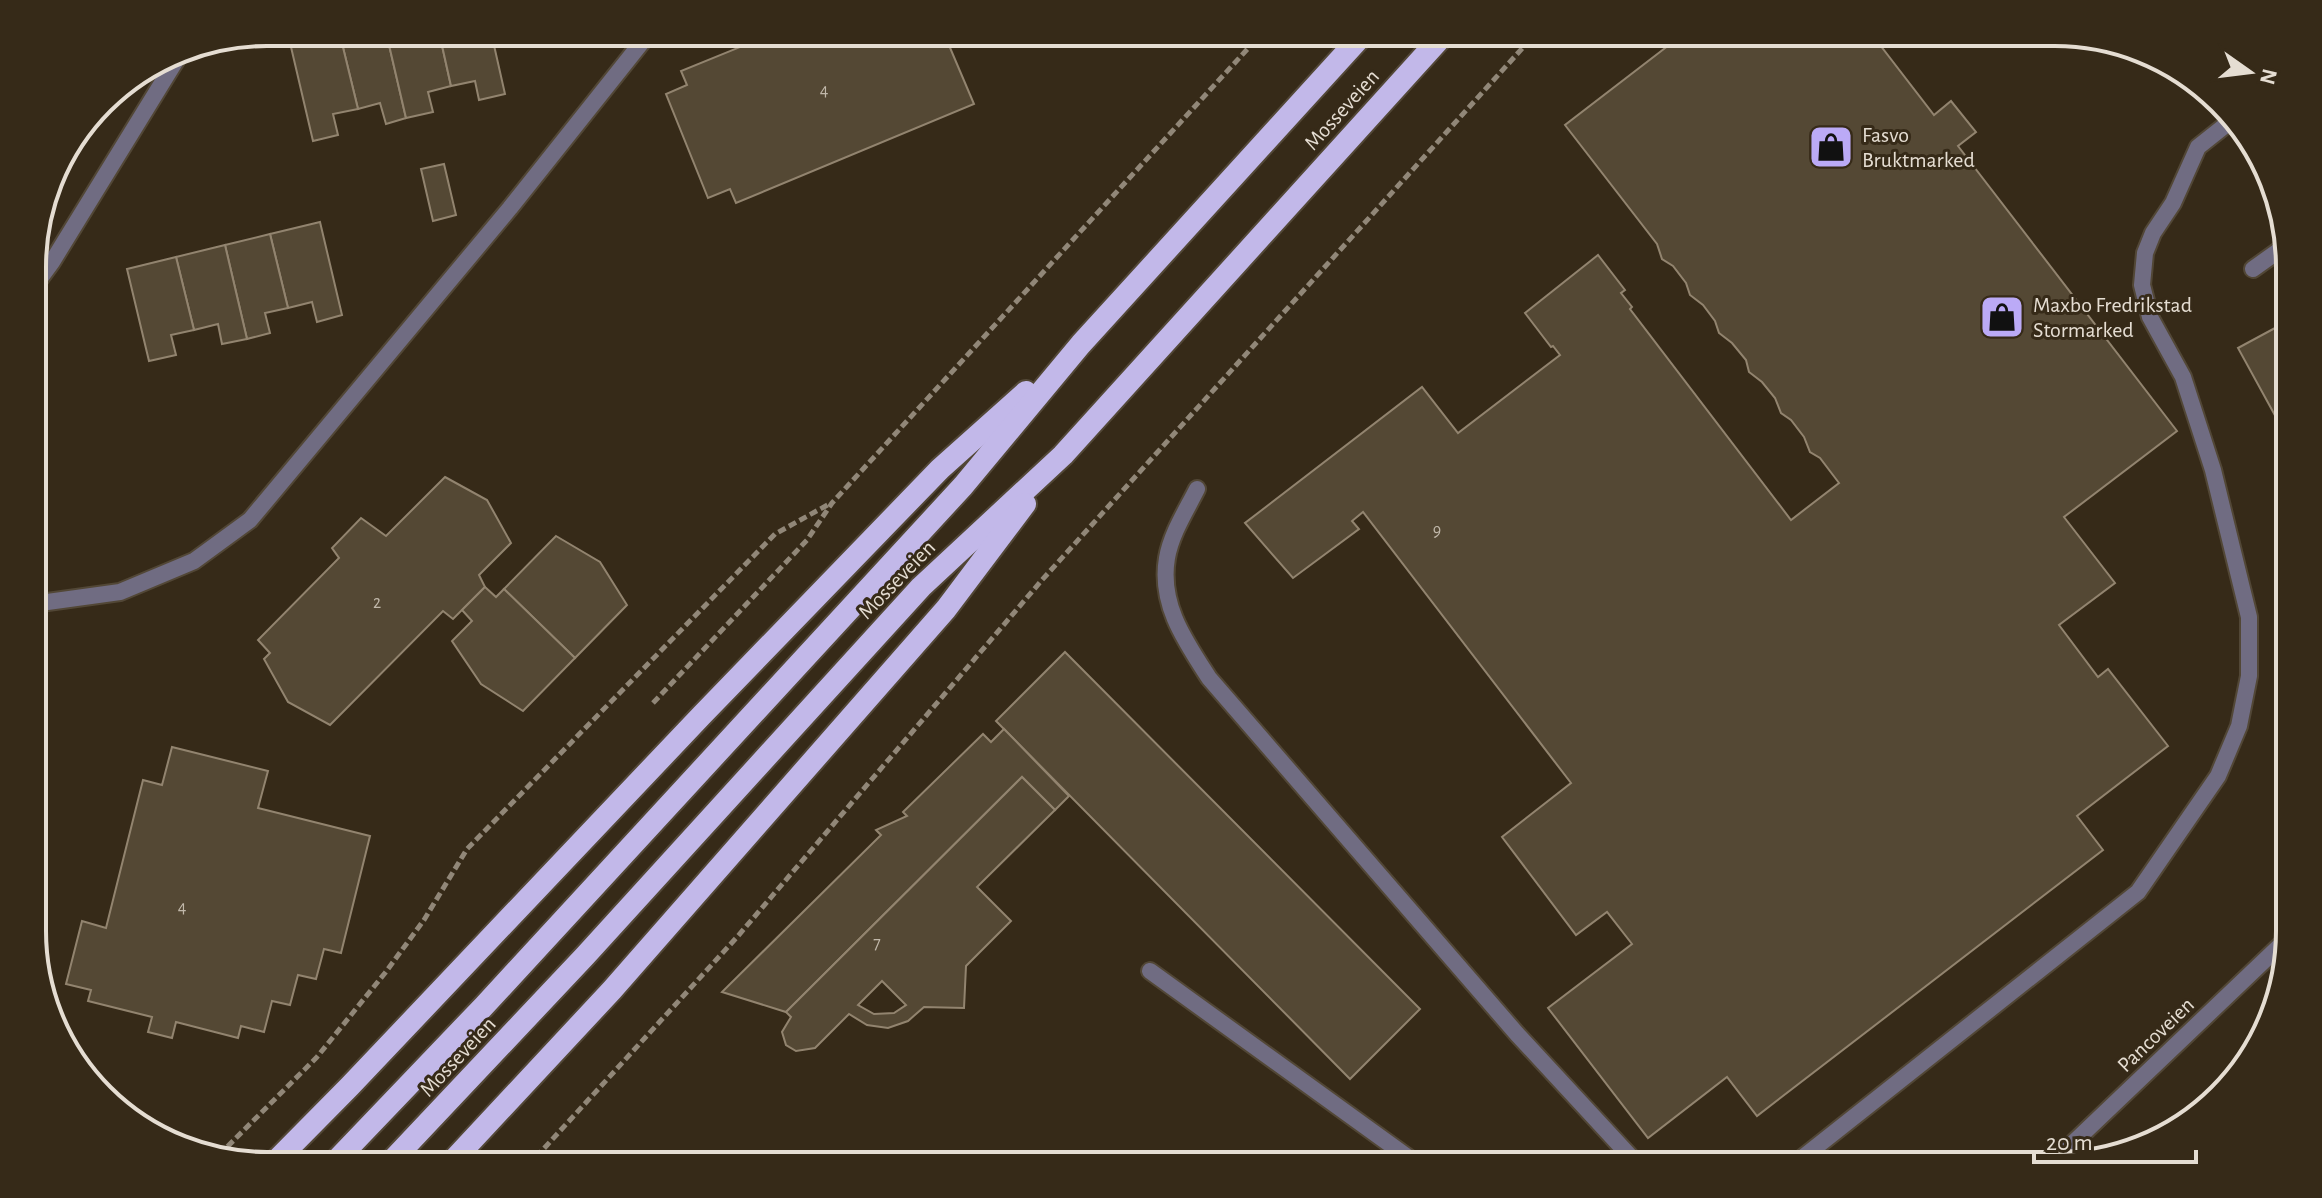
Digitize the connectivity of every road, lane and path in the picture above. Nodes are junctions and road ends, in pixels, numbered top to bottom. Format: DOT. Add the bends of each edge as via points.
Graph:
graph roads {
  1 [pos="639,46"];
  2 [pos="1250,46"];
  3 [pos="1352,46"];
  4 [pos="1433,46"];
  5 [pos="1524,46"];
  6 [pos="171,68"];
  7 [pos="2224,126"];
  8 [pos="2275,253"];
  9 [pos="2253,269"];
  10 [pos="46,270"];
  11 [pos="1081,344"];
  12 [pos="1063,455"];
  13 [pos="1197,489"];
  14 [pos="832,503"];
  15 [pos="46,602"];
  16 [pos="648,709"];
  17 [pos="2275,951"];
  18 [pos="1150,971"];
  19 [pos="226,1148"];
  20 [pos="285,1152"];
  21 [pos="344,1152"];
  22 [pos="400,1152"];
  23 [pos="461,1152"];
  24 [pos="541,1152"];
  25 [pos="1401,1152"];
  26 [pos="1626,1152"];
  27 [pos="1810,1152"];
  28 [pos="2066,1152"];
  1 -- 15 [label="street" via="250,520 194,561 120,592"];
  2 -- 14 [label="path"];
  3 -- 11 [label="highway, Mosseveien"];
  4 -- 12 [label="highway, Mosseveien"];
  5 -- 24 [label="path" via="1042,580 738,936"];
  6 -- 10 [label="street"];
  7 -- 27 [label="street" via="2198,147 2153,233 2142,285 2150,317 2183,377 2213,470 2249,617 2249,676 2239,726 2218,776 2138,892"];
  8 -- 9 [label="street"];
  11 -- 20 [label="highway" via="940,469"];
  11 -- 21 [label="highway, Mosseveien" via="963,486"];
  12 -- 22 [label="highway, Mosseveien" via="921,587"];
  12 -- 23 [label="highway" via="946,609 612,990"];
  13 -- 26 [label="street" via="1167,557 1169,607 1184,639 1257,734"];
  14 -- 16 [label="path" via="807,540"];
  14 -- 19 [label="path" via="775,534 467,849 424,920 337,1033"];
  17 -- 28 [label="street, Pancoveien"];
  18 -- 25 [label="street"];
}
